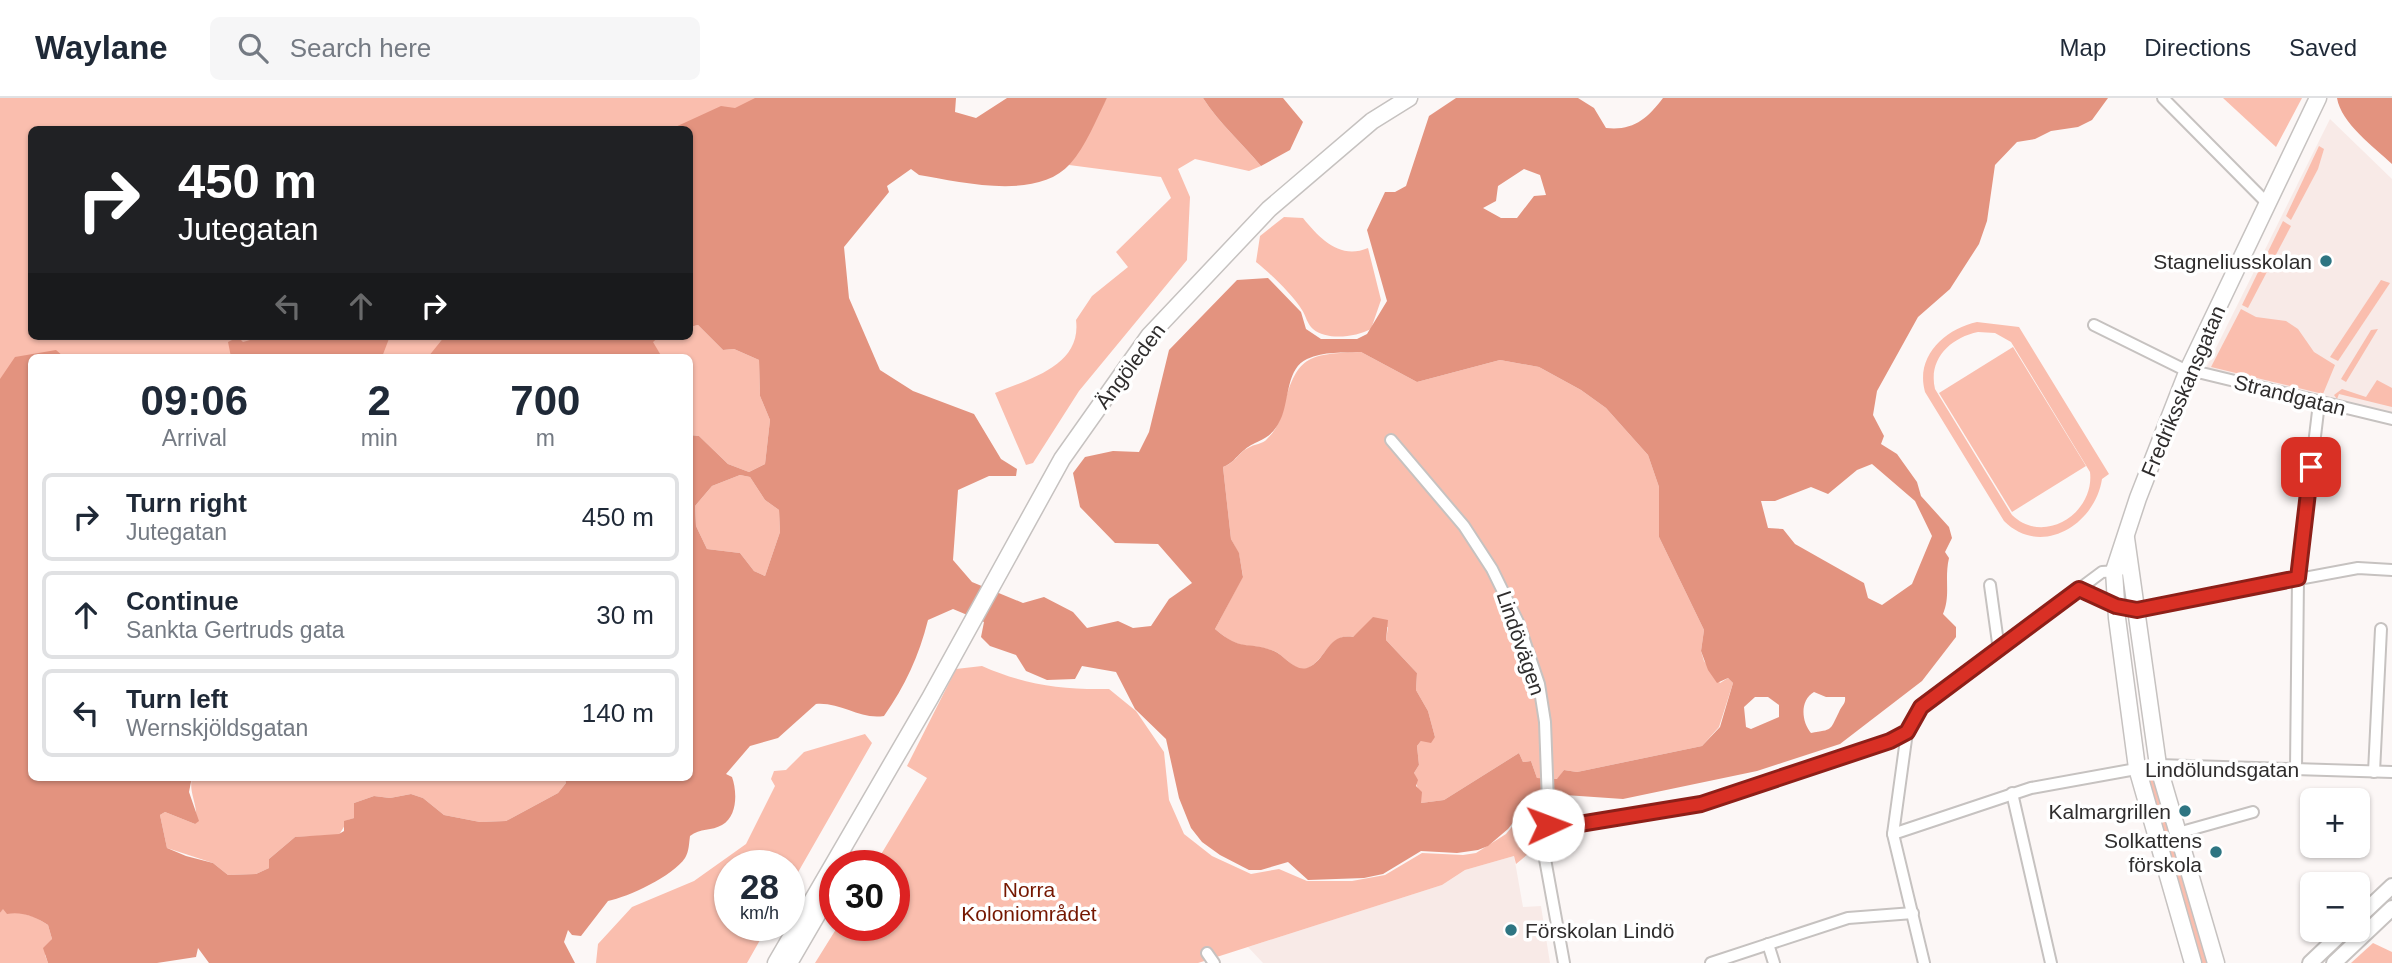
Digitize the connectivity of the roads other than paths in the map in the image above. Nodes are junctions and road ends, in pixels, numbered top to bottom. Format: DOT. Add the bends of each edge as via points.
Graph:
graph roads {
  1 [pos="1409,98"];
  2 [pos="2163,98"];
  3 [pos="2318,98"];
  4 [pos="2268,204"];
  5 [pos="2094,325"];
  6 [pos="2188,370"];
  7 [pos="2319,403"];
  8 [pos="2392,419"];
  9 [pos="1391,440"];
  10 [pos="2125,536"];
  11 [pos="2392,570"];
  12 [pos="2114,571"];
  13 [pos="2132,572"];
  14 [pos="2298,578"];
  15 [pos="1990,584"];
  16 [pos="2079,589"];
  17 [pos="2116,606"];
  18 [pos="2137,610"];
  19 [pos="2381,629"];
  20 [pos="1999,650"];
  21 [pos="930,698"];
  22 [pos="1907,732"];
  23 [pos="2158,765"];
  24 [pos="2137,768"];
  25 [pos="2296,769"];
  26 [pos="2374,772"];
  27 [pos="2392,772"];
  28 [pos="2012,793"];
  29 [pos="2253,812"];
  30 [pos="1549,829"];
  31 [pos="2178,833"];
  32 [pos="1894,834"];
  33 [pos="853,850"];
  34 [pos="2392,886"];
  35 [pos="2370,907"];
  36 [pos="2392,908"];
  37 [pos="819,911"];
  38 [pos="1913,913"];
  39 [pos="2332,942"];
  40 [pos="1768,944"];
  41 [pos="1207,953"];
  42 [pos="776,963"];
  43 [pos="789,963"];
  44 [pos="1214,963"];
  45 [pos="1564,963"];
  46 [pos="1712,963"];
  47 [pos="1773,963"];
  48 [pos="1924,963"];
  49 [pos="2051,963"];
  50 [pos="2193,963"];
  51 [pos="2216,963"];
  52 [pos="2310,963"];
  53 [pos="2334,963"];
  1 -- 21 [label="main road, Ängöleden" via="1372,121 1269,209 1149,336 1062,458"];
  2 -- 4 [label="street"];
  3 -- 4 [label="main road, Fredriksskansgatan"];
  4 -- 6 [label="main road, Fredriksskansgatan"];
  5 -- 6 [label="street, Strandgatan"];
  6 -- 7 [label="street, Strandgatan"];
  6 -- 10 [label="main road, Fredriksskansgatan"];
  7 -- 8 [label="street, Strandgatan"];
  7 -- 14 [label="street"];
  9 -- 30 [label="street, Lindövägen" via="1464,526 1505,591 1539,684"];
  10 -- 12 [label="main road, Fredriksskansgatan"];
  10 -- 13 [label="main road"];
  11 -- 14 [label="street" via="2358,568"];
  12 -- 13 [label="street"];
  12 -- 16 [label="street" via="2102,572"];
  12 -- 17 [label="main road"];
  13 -- 18 [label="main road"];
  14 -- 18 [label="street"];
  14 -- 25 [label="street"];
  15 -- 20 [label="street"];
  16 -- 17 [label="street"];
  16 -- 20 [label="street"];
  17 -- 18 [label="street"];
  17 -- 24 [label="main road"];
  18 -- 23 [label="main road"];
  19 -- 26 [label="street"];
  20 -- 22 [label="street" via="1921,707"];
  21 -- 33 [label="main road, Ängöleden"];
  21 -- 42 [label="main road, Ängöleden"];
  22 -- 30 [label="street" via="1701,804"];
  22 -- 32 [label="street"];
  23 -- 24 [label="street, Lindölundsgatan"];
  23 -- 25 [label="street, Lindölundsgatan"];
  23 -- 31 [label="main road"];
  24 -- 28 [label="street, Lindölundsgatan"];
  24 -- 50 [label="main road"];
  25 -- 26 [label="street, Lindölundsgatan"];
  26 -- 27 [label="street, Lindölundsgatan"];
  28 -- 32 [label="street, Lindölundsgatan"];
  28 -- 49 [label="street"];
  29 -- 31 [label="street"];
  30 -- 45 [label="street, Lindövägen" via="1544,848"];
  31 -- 51 [label="main road"];
  32 -- 38 [label="street"];
  34 -- 35 [label="street"];
  36 -- 53 [label="street"];
  37 -- 43 [label="main road"];
  38 -- 40 [label="street" via="1848,918"];
  38 -- 48 [label="street"];
  39 -- 52 [label="street"];
  40 -- 46 [label="street"];
  40 -- 47 [label="street"];
  41 -- 44 [label="street"];
}
